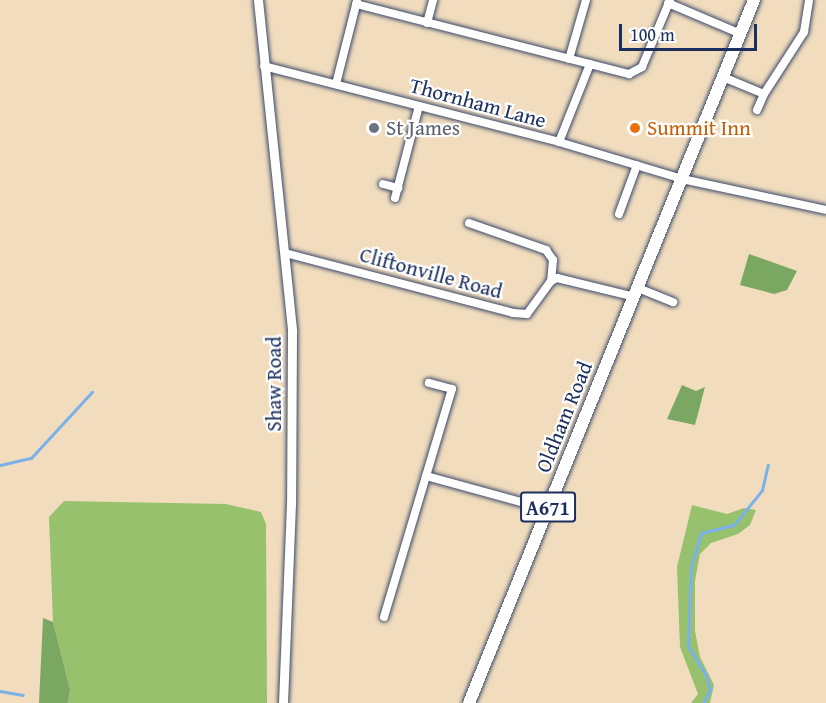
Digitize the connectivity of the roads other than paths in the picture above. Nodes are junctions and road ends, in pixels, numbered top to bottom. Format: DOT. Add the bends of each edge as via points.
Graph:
graph roads {
  1 [pos="258,0"];
  2 [pos="433,0"];
  3 [pos="586,0"];
  4 [pos="754,0"];
  5 [pos="809,0"];
  6 [pos="357,2"];
  7 [pos="669,2"];
  8 [pos="427,23"];
  9 [pos="741,34"];
  10 [pos="569,59"];
  11 [pos="590,64"];
  12 [pos="264,66"];
  13 [pos="723,77"];
  14 [pos="336,84"];
  15 [pos="764,94"];
  16 [pos="418,106"];
  17 [pos="757,110"];
  18 [pos="560,142"];
  19 [pos="637,165"];
  20 [pos="682,179"];
  21 [pos="383,184"];
  22 [pos="398,188"];
  23 [pos="395,198"];
  24 [pos="826,210"];
  25 [pos="619,214"];
  26 [pos="469,224"];
  27 [pos="285,253"];
  28 [pos="551,281"];
  29 [pos="637,293"];
  30 [pos="673,302"];
  31 [pos="429,383"];
  32 [pos="426,476"];
  33 [pos="547,509"];
  34 [pos="384,616"];
  35 [pos="283,703"];
  36 [pos="469,703"];
  1 -- 12 [label="street, Shaw Road"];
  2 -- 8 [label="street"];
  3 -- 10 [label="street"];
  4 -- 9 [label="main road, A671"];
  5 -- 15 [label="street" via="804,32"];
  6 -- 8 [label="street"];
  6 -- 14 [label="street"];
  7 -- 9 [label="street"];
  7 -- 11 [label="street" via="638,73"];
  8 -- 10 [label="street"];
  9 -- 13 [label="main road, A671"];
  10 -- 11 [label="street"];
  11 -- 18 [label="street"];
  12 -- 14 [label="street, Thornham Lane"];
  12 -- 27 [label="street, Shaw Road"];
  13 -- 15 [label="street"];
  13 -- 20 [label="main road, A671"];
  14 -- 16 [label="street, Thornham Lane"];
  15 -- 17 [label="street"];
  16 -- 18 [label="street, Thornham Lane"];
  16 -- 22 [label="street"];
  18 -- 19 [label="street, Thornham Lane"];
  19 -- 20 [label="street, Thornham Lane"];
  19 -- 25 [label="street"];
  20 -- 24 [label="street, Thornham Lane"];
  20 -- 29 [label="main road, Oldham Road / A671"];
  21 -- 22 [label="street"];
  22 -- 23 [label="street"];
  26 -- 28 [label="street" via="546,250 553,260"];
  27 -- 28 [label="street, Cliftonville Road" via="513,313 527,314"];
  27 -- 35 [label="street, Shaw Road" via="293,405"];
  28 -- 29 [label="street" via="557,278"];
  29 -- 30 [label="street"];
  29 -- 33 [label="main road, Oldham Road / A671"];
  31 -- 32 [label="street" via="452,389"];
  32 -- 33 [label="street"];
  32 -- 34 [label="street"];
  33 -- 36 [label="main road, Oldham Road / A671"];
}
